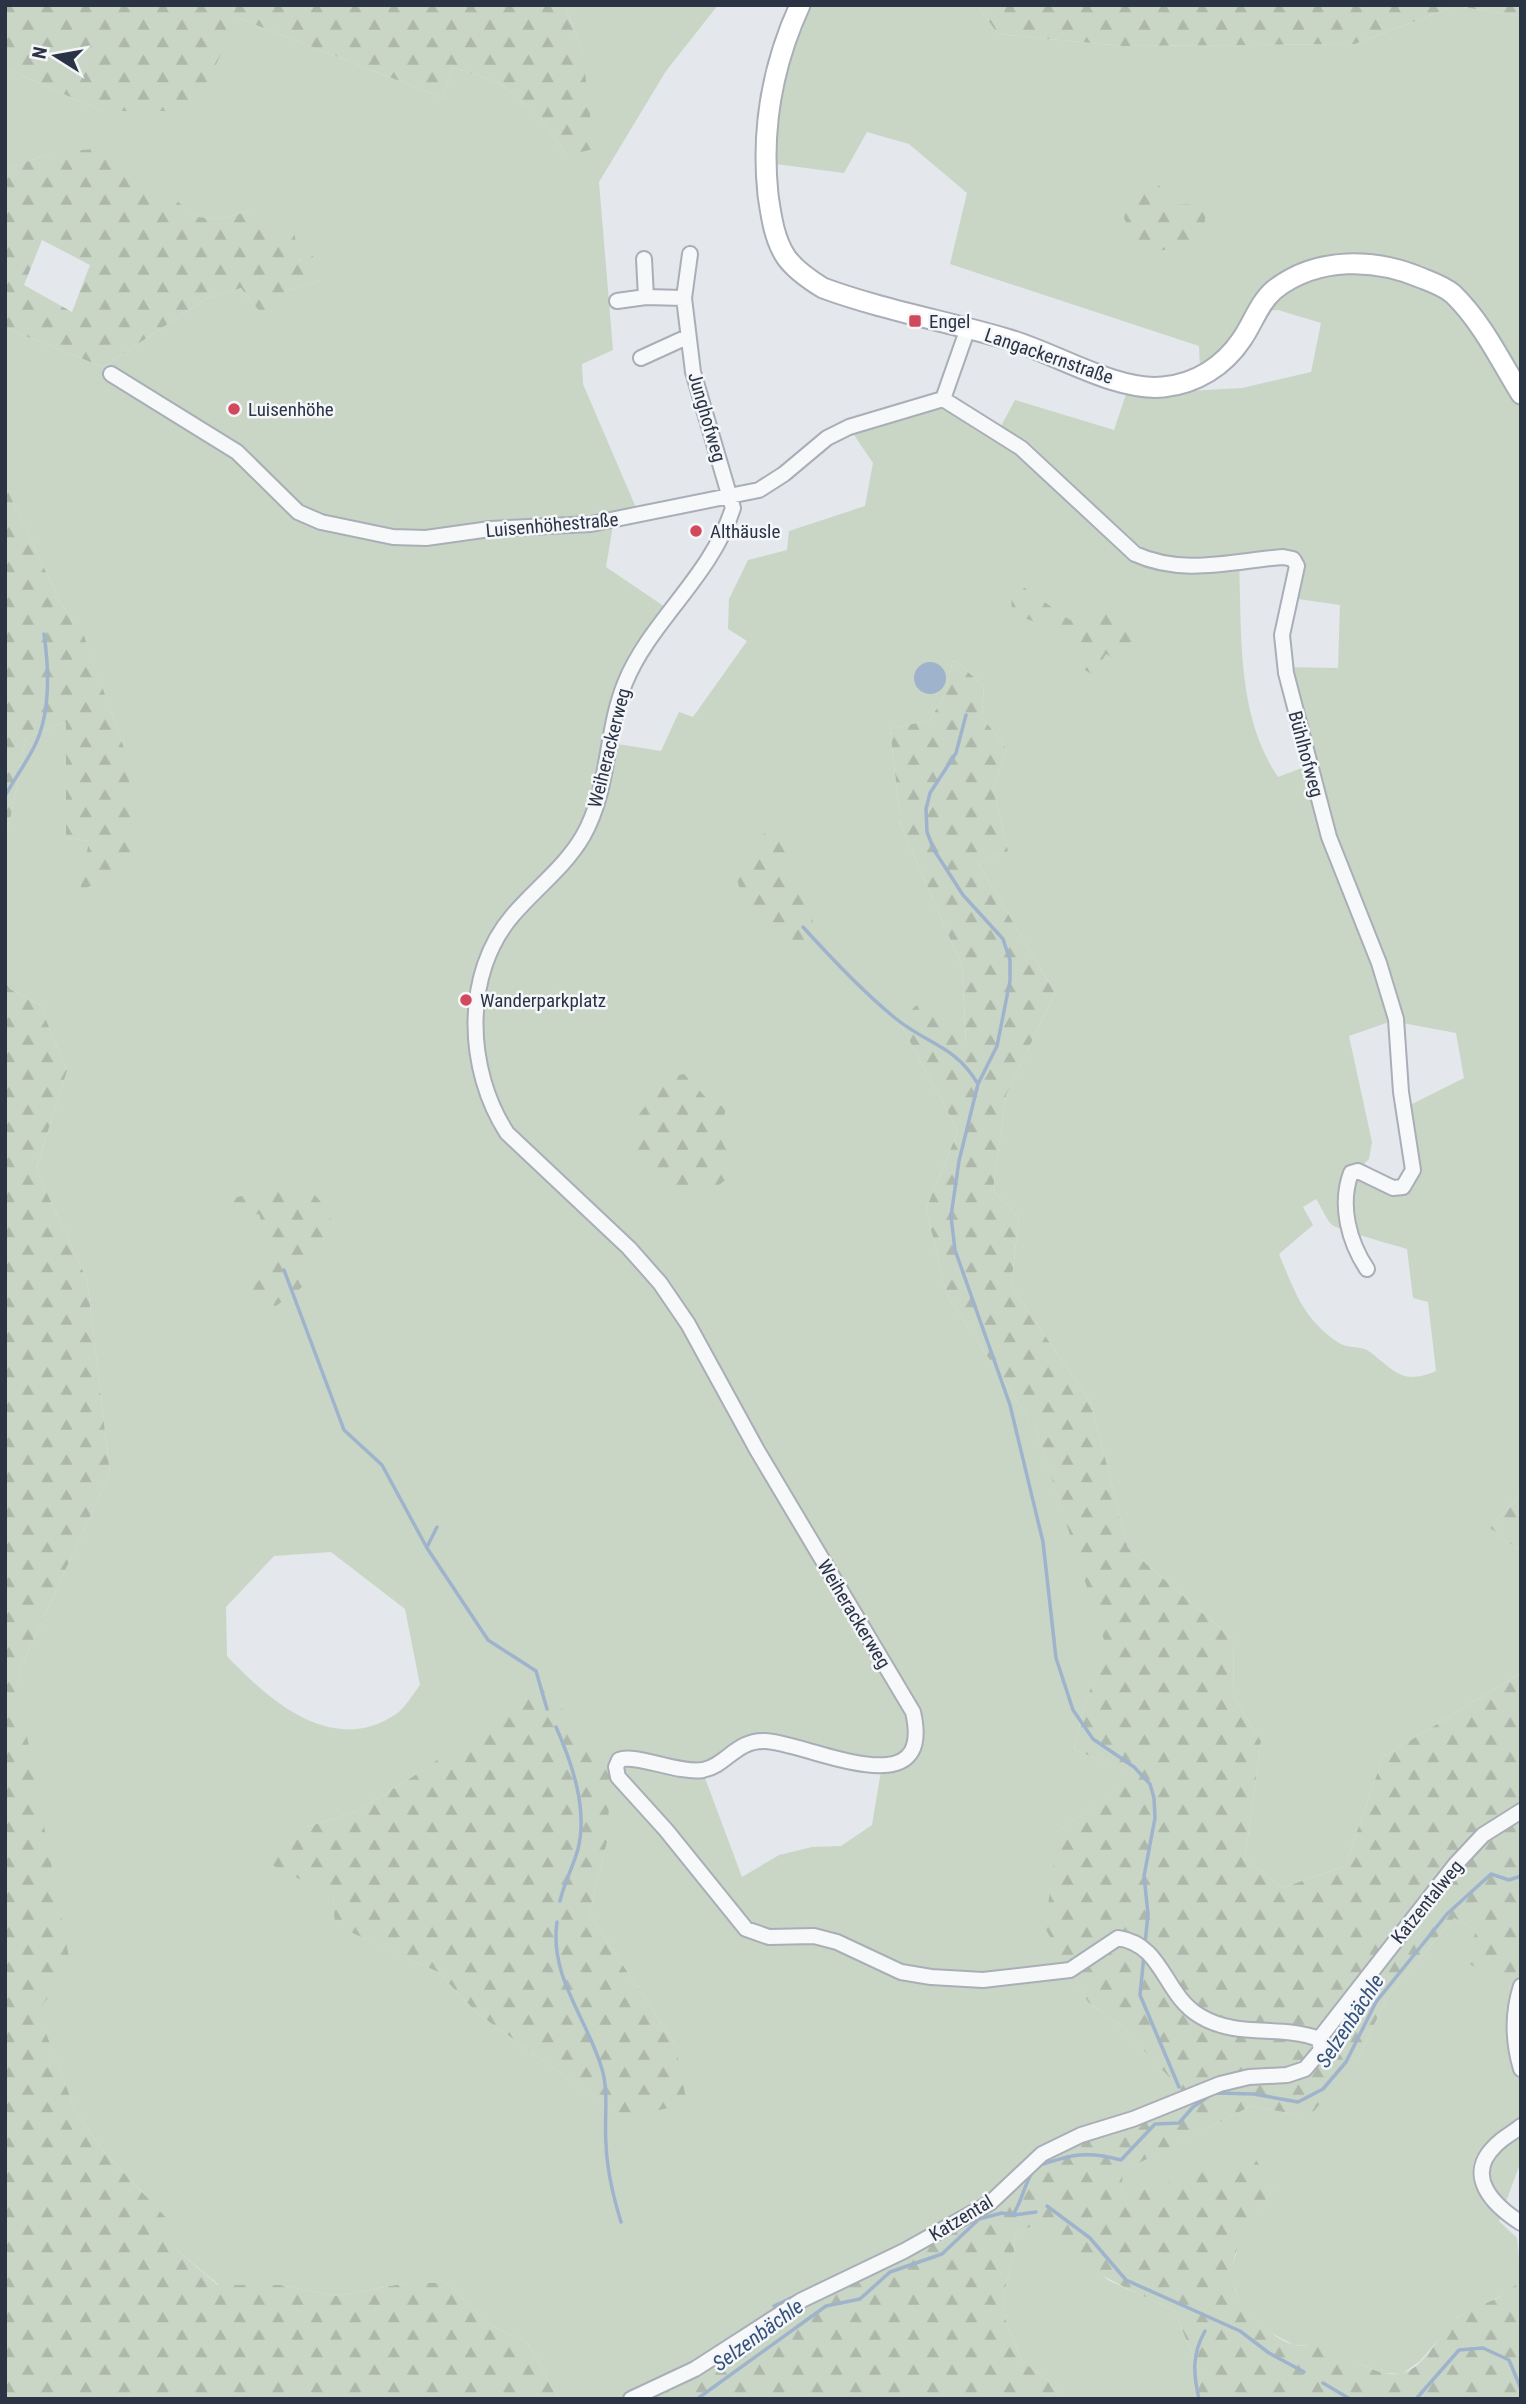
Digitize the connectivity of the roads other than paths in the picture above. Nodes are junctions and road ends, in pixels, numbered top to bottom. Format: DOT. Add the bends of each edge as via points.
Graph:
graph roads {
  1 [pos="800,5"];
  2 [pos="690,254"];
  3 [pos="644,259"];
  4 [pos="646,296"];
  5 [pos="684,298"];
  6 [pos="617,301"];
  7 [pos="968,328"];
  8 [pos="687,337"];
  9 [pos="641,358"];
  10 [pos="111,374"];
  11 [pos="1521,394"];
  12 [pos="943,399"];
  13 [pos="732,495"];
  14 [pos="1367,1269"];
  15 [pos="1521,1811"];
  16 [pos="1521,1986"];
  17 [pos="1320,2039"];
  18 [pos="1521,2069"];
  19 [pos="1521,2126"];
  20 [pos="1521,2223"];
  21 [pos="631,2399"];
  1 -- 7 [label="street, Langackernstraße" via="775,74 765,142 770,213 786,257 823,288"];
  2 -- 5 [label="street, Junghofweg"];
  3 -- 4 [label="street"];
  4 -- 5 [label="street"];
  4 -- 6 [label="street"];
  5 -- 8 [label="street, Junghofweg"];
  7 -- 11 [label="street, Langackernstraße" via="1125,383 1160,388 1186,384 1210,371 1242,340 1272,292 1299,274 1337,264 1375,264 1404,270 1450,291 1474,317"];
  7 -- 12 [label="street"];
  8 -- 9 [label="street"];
  8 -- 13 [label="street, Junghofweg" via="705,416"];
  10 -- 13 [label="street, Luisenhöhestraße" via="237,452 298,512 357,531 426,538 490,529 591,524"];
  12 -- 13 [label="street, Luisenhöhestraße" via="849,427 827,438 759,490"];
  12 -- 14 [label="street, Bühlhofweg" via="1021,448 1135,554 1186,567 1283,557 1293,559 1297,566 1282,635 1286,673 1329,836 1396,1019 1412,1157 1413,1170 1403,1186 1393,1188 1359,1171 1352,1173 1345,1188 1351,1241"];
  13 -- 17 [label="street, Weiherackerweg" via="728,523 704,567 634,663 625,683 600,794 585,834 499,933 476,1016 479,1069 492,1110 508,1133 629,1248 688,1324 913,1712 918,1732 914,1745 895,1764 841,1761 762,1741 746,1744 716,1766 702,1770 626,1757 616,1767 618,1777 730,1913 753,1932 837,1942 901,1972 983,1980 1070,1970 1118,1938 1147,1950 1181,1998 1220,2027 1302,2032"];
  15 -- 17 [label="street, Katzentalweg" via="1483,1835 1455,1865"];
  16 -- 18 [label="street" via="1514,2018"];
  17 -- 21 [label="street, Katzental" via="1321,2050 1305,2068 1287,2075 1220,2084 1042,2154 990,2203 802,2300 695,2369"];
  19 -- 20 [label="street" via="1496,2144 1481,2170 1484,2190 1492,2201"];
}
